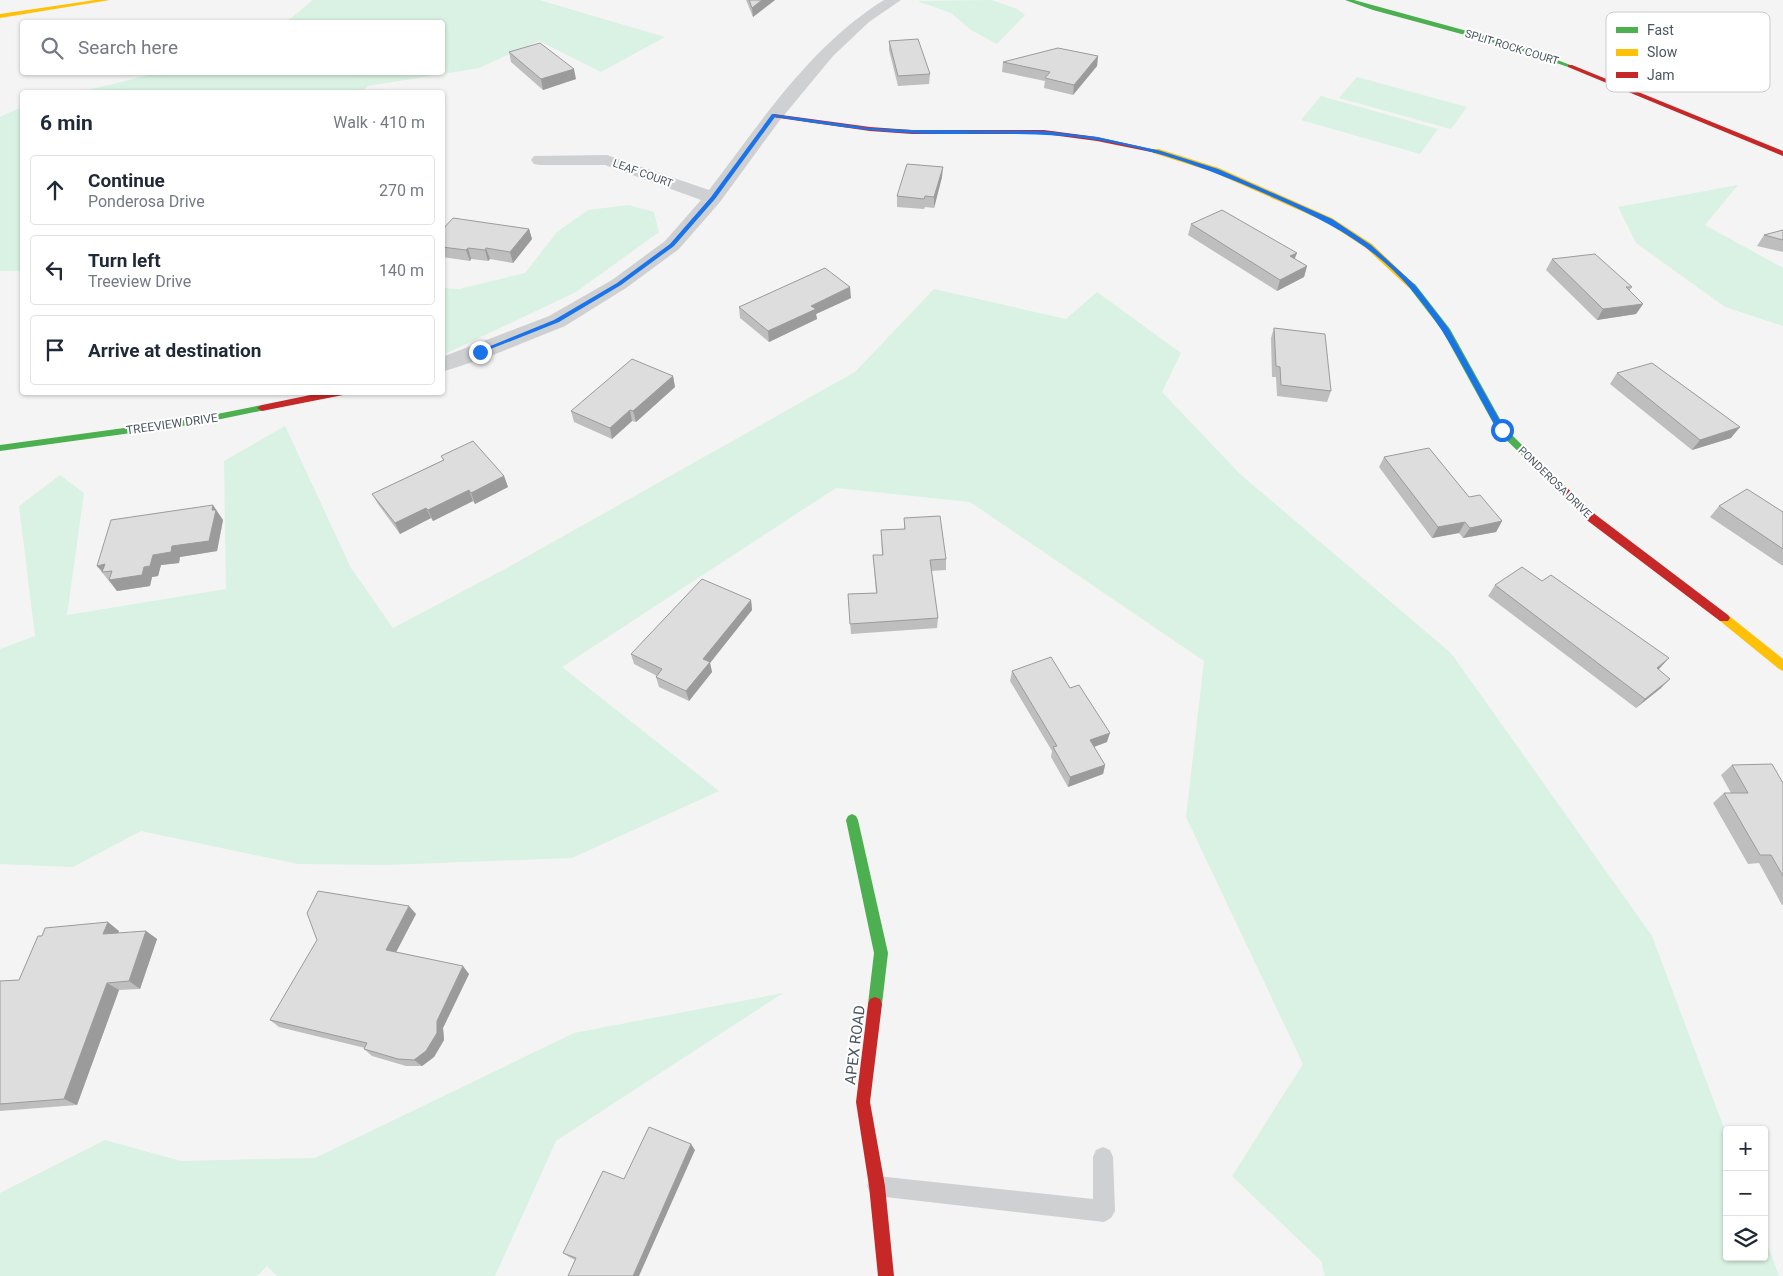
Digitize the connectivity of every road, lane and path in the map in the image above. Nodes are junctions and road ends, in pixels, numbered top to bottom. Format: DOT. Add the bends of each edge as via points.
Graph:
graph roads {
  1 [pos="107,0"];
  2 [pos="894,0"];
  3 [pos="1348,0"];
  4 [pos="0,16"];
  5 [pos="1606,81"];
  6 [pos="1633,92"];
  7 [pos="774,116"];
  8 [pos="1783,154"];
  9 [pos="540,160"];
  10 [pos="713,198"];
  11 [pos="445,364"];
  12 [pos="328,395"];
  13 [pos="0,448"];
  14 [pos="1783,666"];
  15 [pos="852,820"];
  16 [pos="1103,1156"];
  17 [pos="877,1186"];
  18 [pos="886,1276"];
  1 -- 4 [label="street"];
  2 -- 7 [label="street" via="864,19 826,52"];
  3 -- 5 [label="street, SPLIT ROCK COURT" via="1538,53"];
  6 -- 8 [label="street, SPLIT ROCK COURT"];
  7 -- 10 [label="street"];
  7 -- 14 [label="street, PONDEROSA DRIVE" via="912,132 1044,132 1097,139 1160,152 1216,170 1330,220 1369,246 1411,285 1446,329 1502,430 1592,518 1744,632"];
  9 -- 10 [label="street, LEAF COURT" via="608,160"];
  10 -- 11 [label="street" via="672,245 619,284 557,321"];
  12 -- 13 [label="street, TREEVIEW DRIVE" via="197,421"];
  15 -- 17 [label="street, APEX ROAD" via="881,953 864,1102"];
  16 -- 17 [label="lane" via="1104,1211"];
  17 -- 18 [label="street, APEX ROAD"];
}
